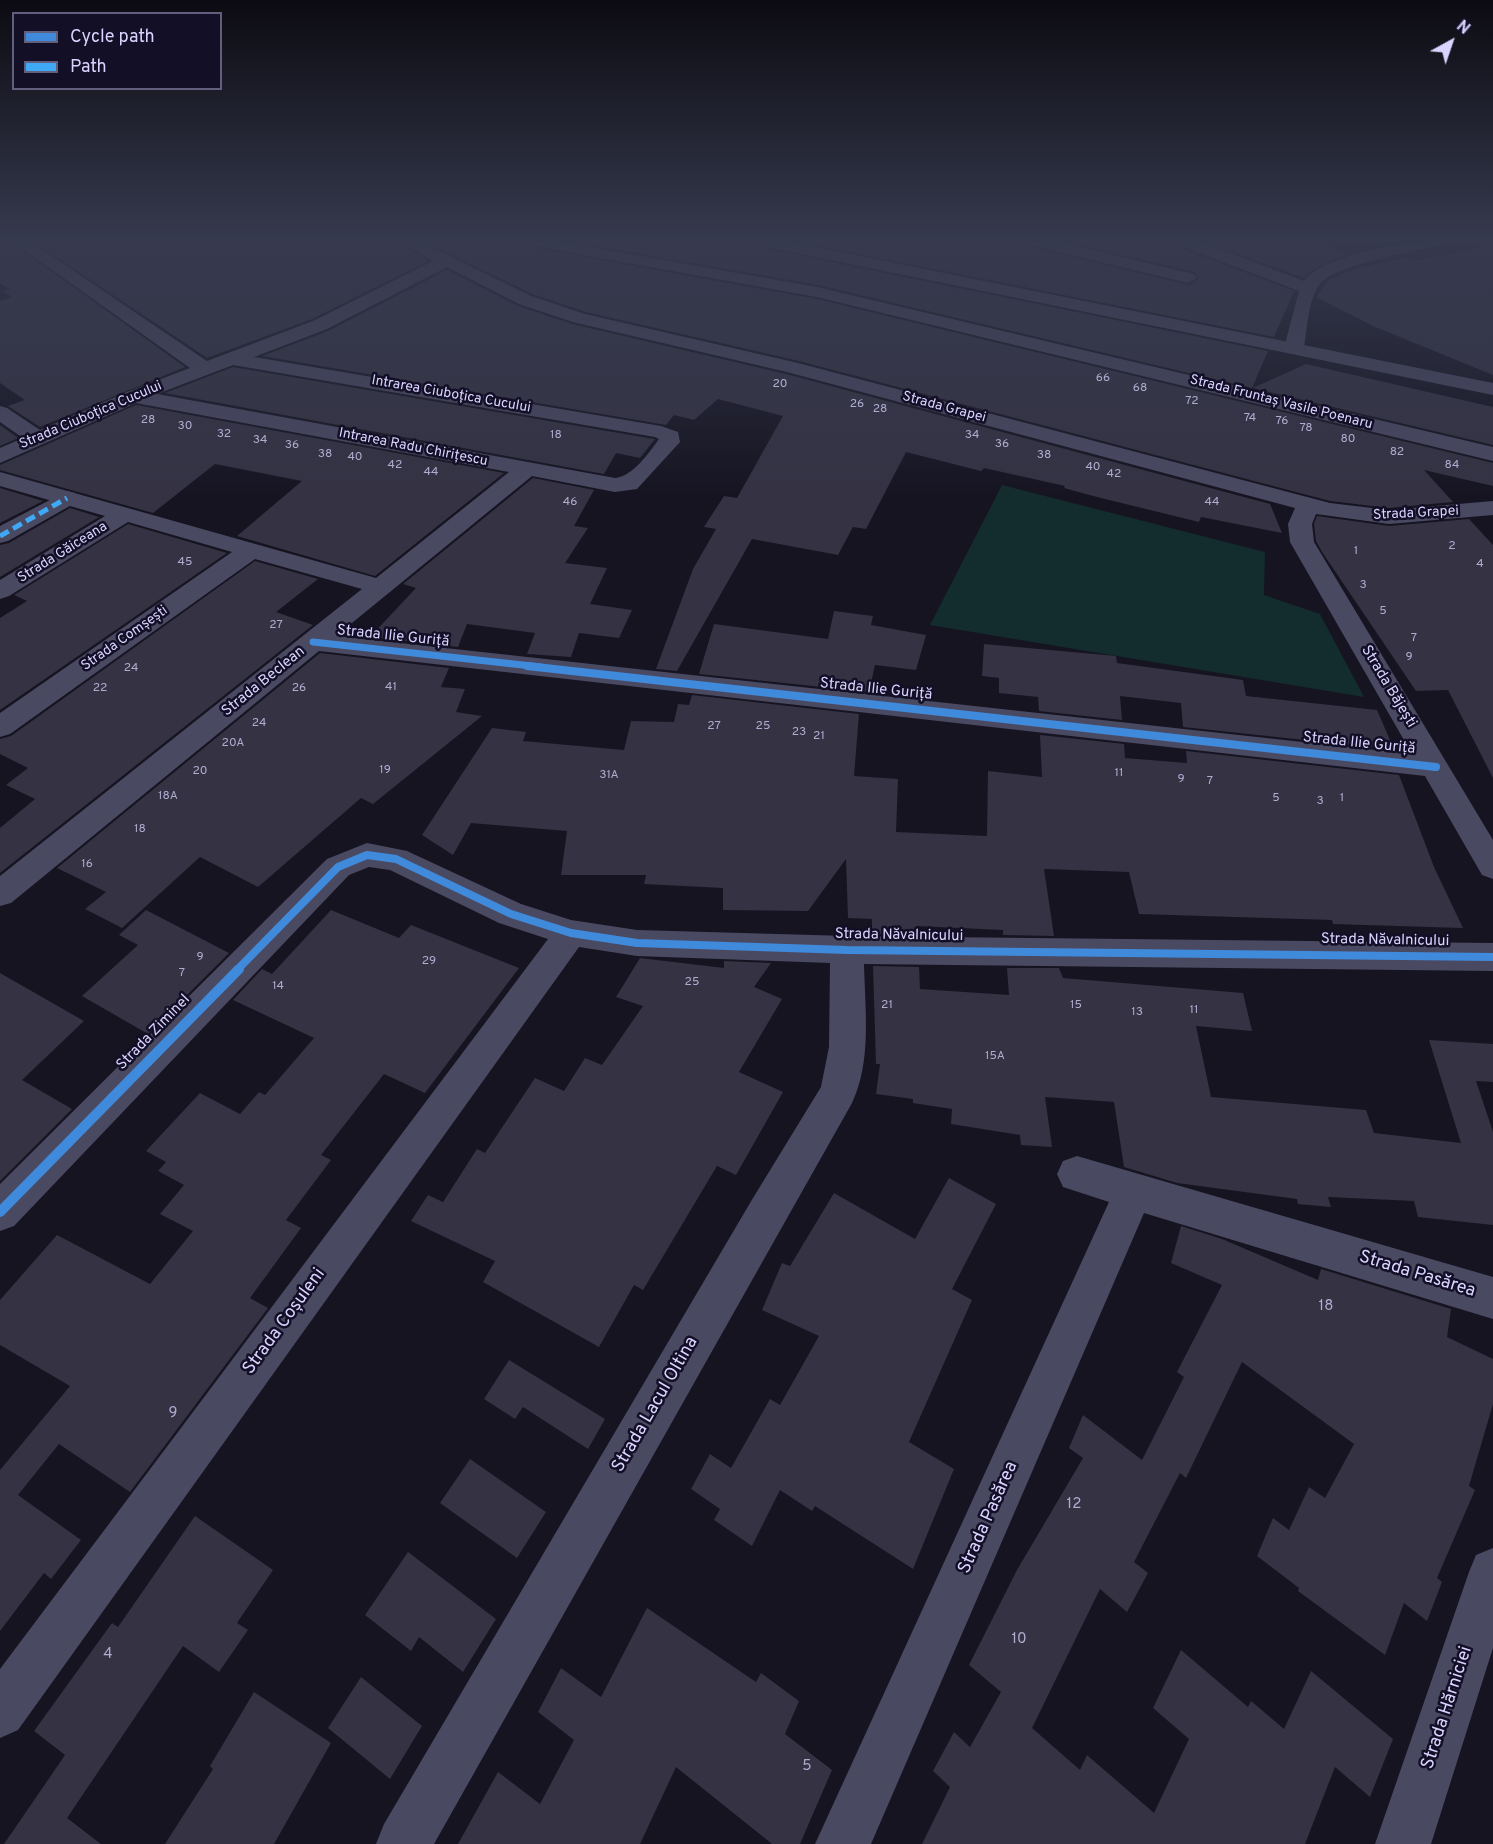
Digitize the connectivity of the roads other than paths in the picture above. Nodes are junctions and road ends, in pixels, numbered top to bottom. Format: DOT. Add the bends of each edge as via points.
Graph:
graph roads {
  1 [pos="145,328"];
  2 [pos="312,328"];
  3 [pos="622,328"];
  4 [pos="967,328"];
  5 [pos="1195,328"];
  6 [pos="1299,328"];
  7 [pos="1294,348"];
  8 [pos="231,358"];
  9 [pos="204,369"];
  10 [pos="1493,389"];
  11 [pos="134,396"];
  12 [pos="0,412"];
  13 [pos="670,436"];
  14 [pos="37,438"];
  15 [pos="1493,454"];
  16 [pos="0,456"];
  17 [pos="527,469"];
  18 [pos="0,479"];
  19 [pos="67,498"];
  20 [pos="1308,505"];
  21 [pos="1484,509"];
  22 [pos="125,514"];
  23 [pos="1493,531"];
  24 [pos="0,536"];
  25 [pos="251,550"];
  26 [pos="382,587"];
  27 [pos="0,591"];
  28 [pos="313,642"];
  29 [pos="0,727"];
  30 [pos="1436,767"];
  31 [pos="1493,867"];
  32 [pos="328,876"];
  33 [pos="0,894"];
  34 [pos="571,933"];
  35 [pos="847,950"];
  36 [pos="1493,957"];
  37 [pos="1077,1174"];
  38 [pos="1134,1191"];
  39 [pos="0,1212"];
  40 [pos="1493,1298"];
  41 [pos="1493,1572"];
  42 [pos="0,1712"];
  43 [pos="405,1844"];
  44 [pos="843,1844"];
  45 [pos="1403,1844"];
  1 -- 9 [label="street"];
  2 -- 8 [label="street, Strada Ciuboțica Cucului"];
  3 -- 20 [label="street, Strada Grapei" via="791,368"];
  4 -- 15 [label="street, Strada Fruntaș Vasile Poenaru"];
  5 -- 7 [label="street"];
  6 -- 7 [label="street"];
  7 -- 10 [label="street"];
  8 -- 9 [label="street, Strada Ciuboțica Cucului"];
  8 -- 13 [label="street, Intrarea Ciuboțica Cucului"];
  9 -- 11 [label="street, Strada Ciuboțica Cucului"];
  11 -- 14 [label="street, Strada Ciuboțica Cucului"];
  11 -- 17 [label="street, Intrarea Radu Chirițescu"];
  12 -- 14 [label="street"];
  13 -- 17 [label="street, Intrarea Radu Chirițescu" via="669,442 629,484 615,485"];
  14 -- 16 [label="street, Strada Ciuboțica Cucului"];
  17 -- 26 [label="street, Strada Beclean"];
  18 -- 19 [label="street"];
  19 -- 22 [label="street"];
  19 -- 24 [label="street"];
  20 -- 21 [label="street, Strada Grapei" via="1370,517"];
  20 -- 30 [label="street, Strada Băjești" via="1300,524 1302,542"];
  21 -- 23 [label="street"];
  22 -- 25 [label="street"];
  22 -- 27 [label="street, Strada Găiceana"];
  25 -- 26 [label="street"];
  25 -- 29 [label="street, Strada Comșești"];
  26 -- 28 [label="street, Strada Beclean"];
  28 -- 30 [label="street, Strada Ilie Guriță"];
  28 -- 33 [label="street, Strada Beclean"];
  30 -- 31 [label="street, Strada Băjești"];
  32 -- 34 [label="street, Strada Năvalnicului" via="356,858 388,857 511,914"];
  32 -- 39 [label="street, Strada Ziminel"];
  34 -- 35 [label="street, Strada Năvalnicului" via="637,943"];
  34 -- 42 [label="street, Strada Coșuleni"];
  35 -- 36 [label="street, Strada Năvalnicului"];
  35 -- 43 [label="street, Strada Lacul Oltina" via="847,1047 839,1091"];
  37 -- 38 [label="street, Strada Pasărea"];
  38 -- 40 [label="street, Strada Pasărea"];
  38 -- 44 [label="street, Strada Pasărea"];
  41 -- 45 [label="street, Strada Hărniciei"];
}
